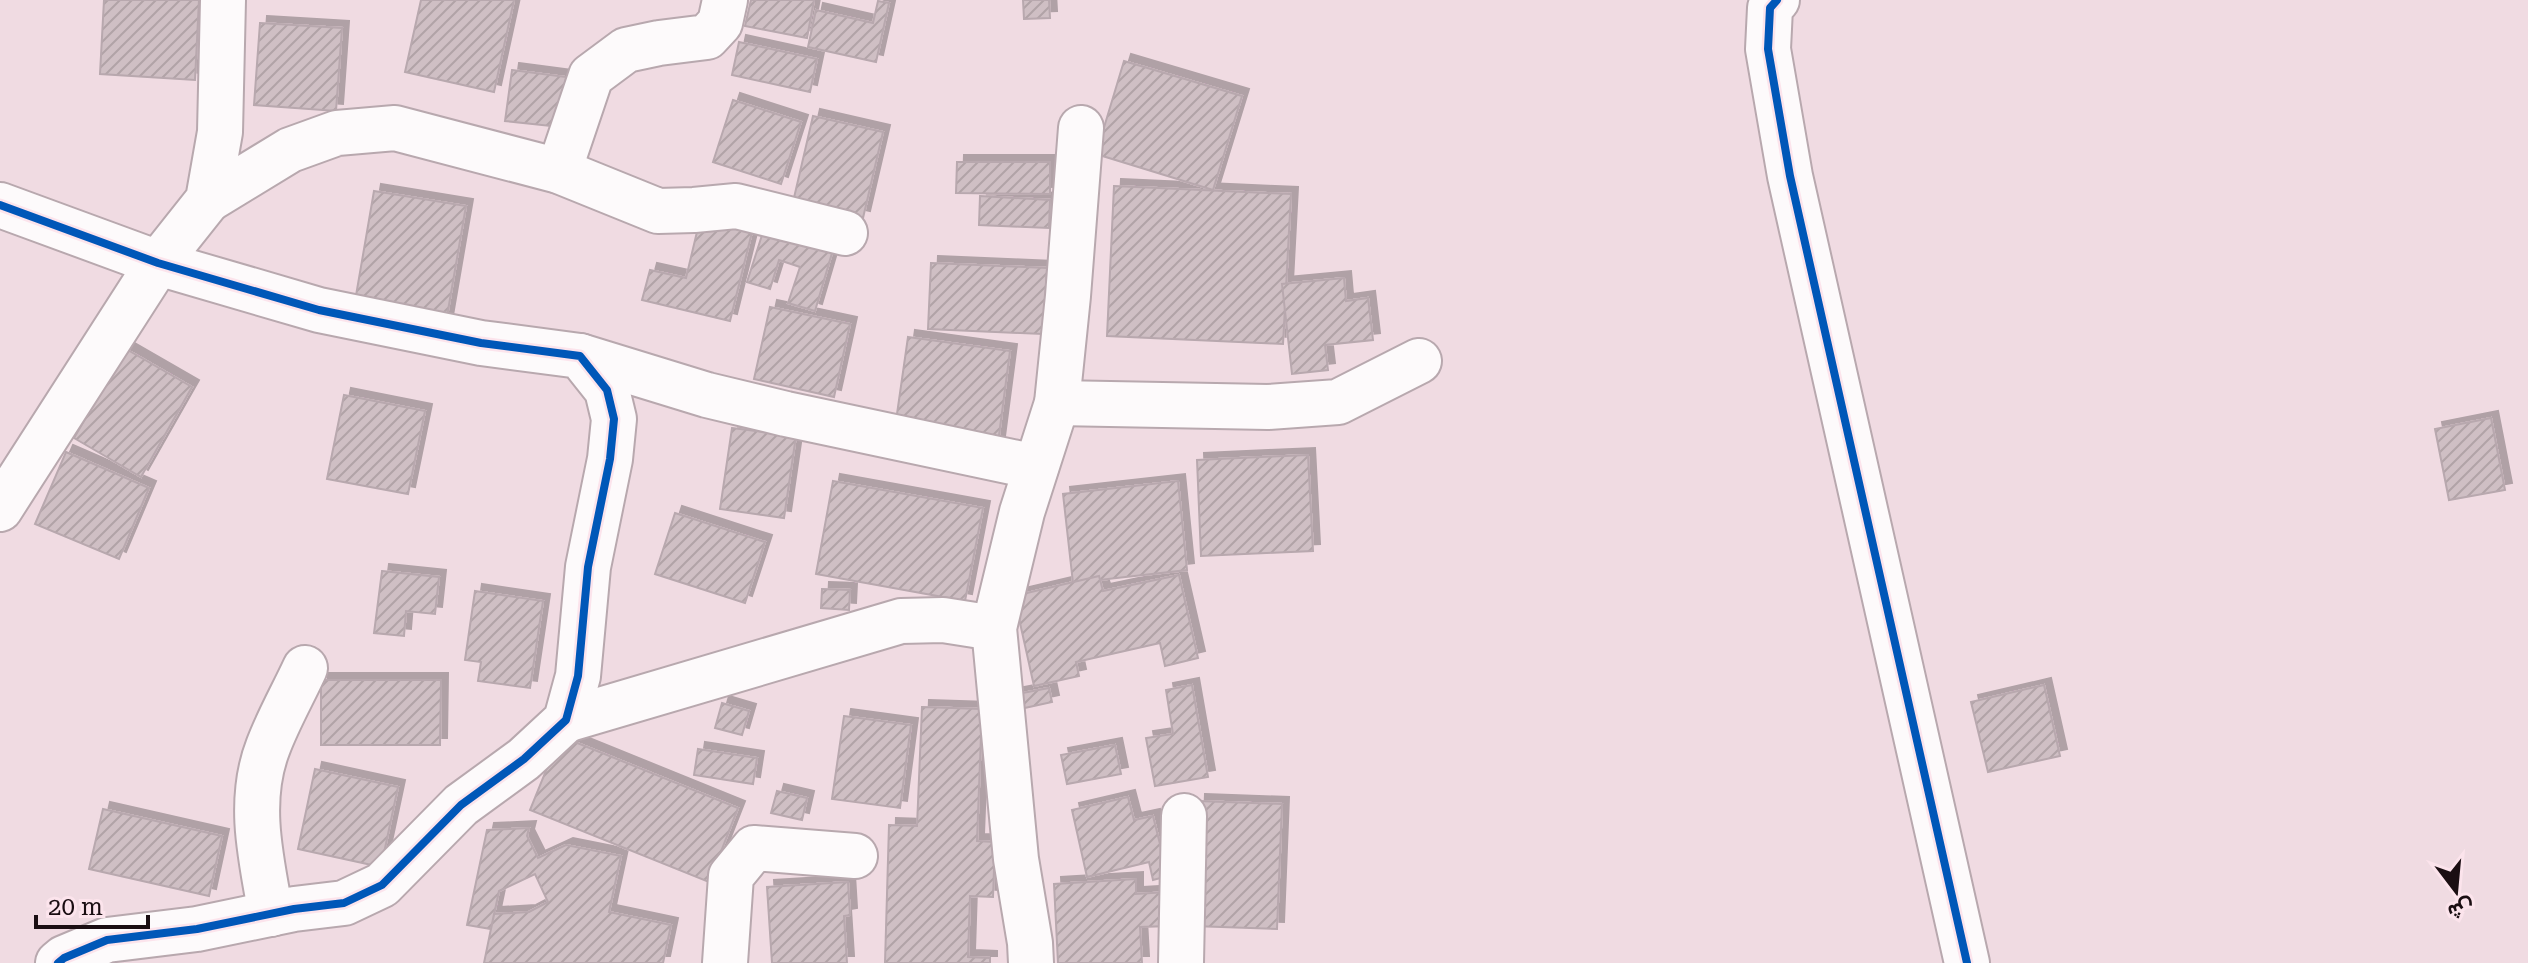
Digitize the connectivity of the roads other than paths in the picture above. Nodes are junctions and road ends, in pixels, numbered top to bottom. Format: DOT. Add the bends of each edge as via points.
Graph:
graph roads {
  1 [pos="223,0"];
  2 [pos="725,0"];
  3 [pos="1777,0"];
  4 [pos="1081,128"];
  5 [pos="559,171"];
  6 [pos="208,200"];
  7 [pos="0,205"];
  8 [pos="845,233"];
  9 [pos="158,263"];
  10 [pos="580,356"];
  11 [pos="1419,361"];
  12 [pos="1057,403"];
  13 [pos="1036,467"];
  14 [pos="0,509"];
  15 [pos="994,628"];
  16 [pos="305,668"];
  17 [pos="566,720"];
  18 [pos="1184,816"];
  19 [pos="855,856"];
  20 [pos="271,914"];
  21 [pos="58,963"];
  22 [pos="725,963"];
  23 [pos="1031,963"];
  24 [pos="1181,963"];
  25 [pos="1967,963"];
  1 -- 6 [label="street" via="220,132"];
  2 -- 5 [label="street" via="720,23 707,37 626,50 591,76"];
  3 -- 25 [label="street" via="1770,8 1768,49 1790,176"];
  4 -- 12 [label="street"];
  5 -- 6 [label="street" via="395,128 337,133 290,150"];
  5 -- 8 [label="street" via="658,211 736,206"];
  6 -- 9 [label="street"];
  7 -- 9 [label="street"];
  9 -- 10 [label="street" via="319,310 481,343"];
  9 -- 14 [label="street"];
  10 -- 13 [label="street" via="707,395"];
  10 -- 17 [label="street" via="607,390 614,419 588,567 578,676"];
  11 -- 12 [label="street" via="1338,402 1268,407"];
  12 -- 13 [label="street"];
  13 -- 15 [label="street"];
  15 -- 17 [label="street" via="943,620 901,621"];
  15 -- 23 [label="street"];
  16 -- 20 [label="street" via="267,749 257,798"];
  17 -- 20 [label="street" via="461,805 382,885 344,903"];
  18 -- 24 [label="street"];
  19 -- 22 [label="street" via="754,848 731,876"];
  20 -- 21 [label="street" via="107,940"];
}
